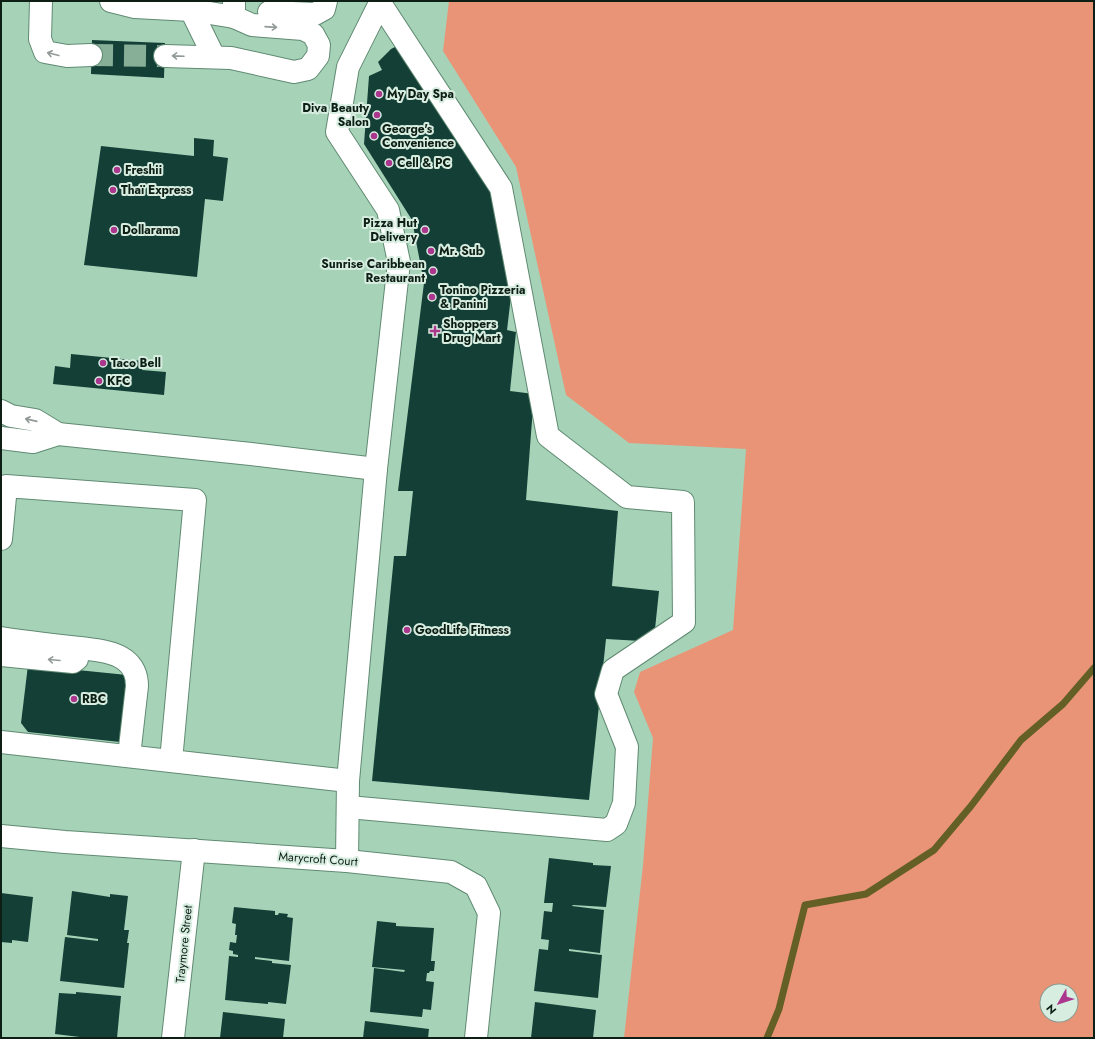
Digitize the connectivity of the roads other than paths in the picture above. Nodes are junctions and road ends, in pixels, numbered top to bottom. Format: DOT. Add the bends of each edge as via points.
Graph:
graph roads {
  1 [pos="41,1"];
  2 [pos="110,1"];
  3 [pos="326,1"];
  4 [pos="381,2"];
  5 [pos="135,4"];
  6 [pos="234,9"];
  7 [pos="191,10"];
  8 [pos="91,55"];
  9 [pos="165,56"];
  10 [pos="214,57"];
  11 [pos="1,411"];
  12 [pos="58,434"];
  13 [pos="1,438"];
  14 [pos="376,469"];
  15 [pos="1,539"];
  16 [pos="1,638"];
  17 [pos="89,650"];
  18 [pos="1,655"];
  19 [pos="1,742"];
  20 [pos="129,756"];
  21 [pos="171,761"];
  22 [pos="348,781"];
  23 [pos="348,806"];
  24 [pos="1,836"];
  25 [pos="194,850"];
  26 [pos="347,861"];
  27 [pos="174,1038"];
  28 [pos="476,1038"];
  8 -- 1 [label="street, one-way" via="67,56 45,52 40,39"];
  2 -- 5 [label="street"];
  3 -- 6 [label="street" via="324,9 315,14"];
  4 -- 14 [label="street" via="348,68 337,132 388,210 399,262"];
  4 -- 23 [label="street" via="502,188 548,436 627,497 683,502 684,622 613,670 606,694 627,747 624,804 616,824 607,830"];
  5 -- 7 [label="street"];
  6 -- 7 [label="street"];
  6 -- 10 [label="street, one-way" via="252,25 303,29 313,34 319,45 318,56 308,69 294,72"];
  7 -- 10 [label="street"];
  10 -- 9 [label="street, one-way"];
  12 -- 11 [label="street, one-way" via="35,420 10,416"];
  12 -- 13 [label="street" via="33,442"];
  12 -- 14 [label="street"];
  14 -- 22 [label="street"];
  15 -- 21 [label="street" via="6,486 196,500"];
  16 -- 17 [label="street"];
  17 -- 18 [label="street, one-way" via="73,662"];
  17 -- 20 [label="street" via="114,654 124,659 132,666 137,676"];
  19 -- 20 [label="street"];
  20 -- 21 [label="street"];
  21 -- 22 [label="street"];
  22 -- 23 [label="street"];
  23 -- 26 [label="street"];
  24 -- 25 [label="street, Marycroft Court"];
  25 -- 26 [label="street, Marycroft Court"];
  25 -- 27 [label="street, Traymore Street"];
  26 -- 28 [label="street, Marycroft Court" via="451,872 476,886 489,913"];
}
